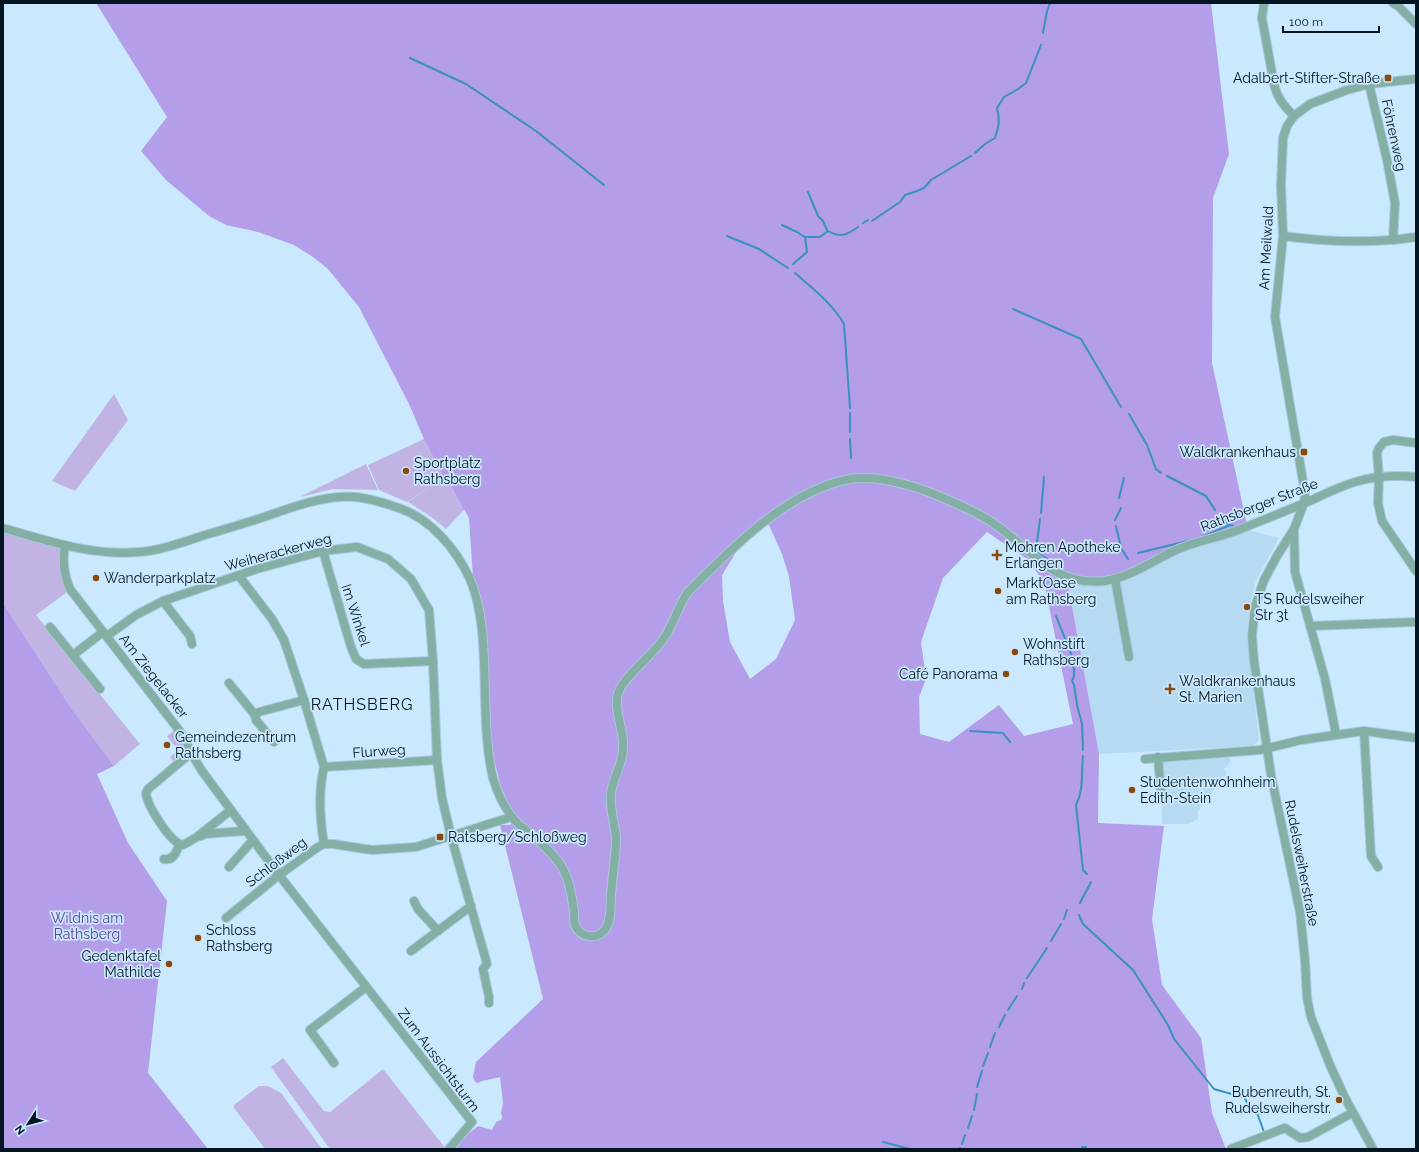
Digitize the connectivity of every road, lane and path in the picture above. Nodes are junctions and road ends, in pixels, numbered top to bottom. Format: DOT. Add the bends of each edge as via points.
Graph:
graph roads {
  1 [pos="1264,3"];
  2 [pos="1393,3"];
  3 [pos="1416,24"];
  4 [pos="1416,78"];
  5 [pos="1369,84"];
  6 [pos="1294,116"];
  7 [pos="1283,236"];
  8 [pos="1416,237"];
  9 [pos="1393,240"];
  10 [pos="1416,443"];
  11 [pos="1379,477"];
  12 [pos="1416,478"];
  13 [pos="1304,503"];
  14 [pos="3,528"];
  15 [pos="1294,529"];
  16 [pos="65,546"];
  17 [pos="322,551"];
  18 [pos="1416,571"];
  19 [pos="239,576"];
  20 [pos="1116,578"];
  21 [pos="163,601"];
  22 [pos="1416,622"];
  23 [pos="1310,626"];
  24 [pos="50,627"];
  25 [pos="105,634"];
  26 [pos="192,644"];
  27 [pos="73,655"];
  28 [pos="1129,657"];
  29 [pos="433,661"];
  30 [pos="229,683"];
  31 [pos="100,689"];
  32 [pos="304,700"];
  33 [pos="255,715"];
  34 [pos="1364,731"];
  35 [pos="1336,734"];
  36 [pos="1416,738"];
  37 [pos="274,742"];
  38 [pos="1267,748"];
  39 [pos="192,753"];
  40 [pos="1158,757"];
  41 [pos="1145,759"];
  42 [pos="437,760"];
  43 [pos="324,767"];
  44 [pos="1161,792"];
  45 [pos="231,810"];
  46 [pos="511,817"];
  47 [pos="245,829"];
  48 [pos="451,836"];
  49 [pos="197,837"];
  50 [pos="253,840"];
  51 [pos="179,844"];
  52 [pos="324,844"];
  53 [pos="164,859"];
  54 [pos="229,867"];
  55 [pos="1378,867"];
  56 [pos="278,874"];
  57 [pos="414,901"];
  58 [pos="471,906"];
  59 [pos="226,918"];
  60 [pos="438,931"];
  61 [pos="411,952"];
  62 [pos="366,987"];
  63 [pos="489,1003"];
  64 [pos="334,1063"];
  65 [pos="1352,1113"];
  66 [pos="449,1149"];
  67 [pos="1231,1149"];
  68 [pos="1373,1149"];
  1 -- 6 [label="street" via="1264,37 1276,93"];
  2 -- 3 [label="street"];
  4 -- 5 [label="street"];
  5 -- 6 [label="street" via="1310,104"];
  5 -- 9 [label="street, Föhrenweg" via="1395,203"];
  6 -- 7 [label="street, Am Meilwald" via="1283,138"];
  7 -- 9 [label="street" via="1353,242"];
  7 -- 13 [label="street, Am Meilwald" via="1275,317 1300,460"];
  8 -- 9 [label="street"];
  10 -- 11 [label="street" via="1393,440 1384,442 1377,453"];
  11 -- 12 [label="street, Rathsberger Straße"];
  11 -- 13 [label="street, Rathsberger Straße" via="1355,482"];
  11 -- 18 [label="street" via="1378,503 1382,521"];
  13 -- 15 [label="street, Rudelsweiherstraße"];
  13 -- 20 [label="street, Rathsberger Straße" via="1235,531 1178,549"];
  14 -- 16 [label="street, Rathsberger Straße"];
  15 -- 23 [label="street" via="1295,572"];
  15 -- 38 [label="street, Rudelsweiherstraße" via="1264,580 1255,607 1252,636 1254,661"];
  16 -- 25 [label="street, Am Ziegelacker" via="64,569 68,585"];
  16 -- 46 [label="street, Rathsberger Straße" via="98,552 149,551 301,504 337,497 374,500 408,512 428,524 444,539 459,559 470,579 476,598 484,652 488,752 494,780"];
  17 -- 19 [label="street, Weiherackerweg"];
  17 -- 29 [label="street, Weiherackerweg" via="357,547 388,559 411,579 429,610"];
  17 -- 29 [label="street, Im Winkel" via="356,659 364,664"];
  19 -- 21 [label="street, Weiherackerweg"];
  19 -- 32 [label="street" via="279,630"];
  20 -- 28 [label="street"];
  20 -- 46 [label="street, Rathsberger Straße" via="1103,581 1085,580 1054,572 983,516 920,489 865,478 835,483 796,499 774,514 688,592 654,652 626,680 620,690 617,698 623,733 623,751 610,794 616,834 615,861 609,923 604,931 592,936 579,931 575,925 571,892 561,866"];
  21 -- 25 [label="street, Weiherackerweg"];
  21 -- 26 [label="street" via="190,636"];
  22 -- 23 [label="street"];
  23 -- 35 [label="street" via="1325,679"];
  24 -- 27 [label="street"];
  25 -- 27 [label="street, Am Ziegelacker"];
  25 -- 39 [label="street, Am Ziegelacker" via="186,738"];
  27 -- 31 [label="street"];
  29 -- 42 [label="street, Weiherackerweg"];
  30 -- 33 [label="street"];
  32 -- 33 [label="street"];
  32 -- 43 [label="street"];
  33 -- 37 [label="street" via="256,720"];
  34 -- 35 [label="street"];
  34 -- 36 [label="street"];
  34 -- 55 [label="street" via="1371,856"];
  35 -- 38 [label="street"];
  38 -- 40 [label="street"];
  38 -- 65 [label="street, Rudelsweiherstraße" via="1300,912 1311,1017"];
  39 -- 45 [label="street, Am Ziegelacker"];
  39 -- 51 [label="street" via="146,793 161,824"];
  40 -- 41 [label="street"];
  40 -- 44 [label="street"];
  42 -- 43 [label="street, Flurweg"];
  42 -- 48 [label="street, Weiherackerweg"];
  43 -- 52 [label="street" via="320,796"];
  45 -- 47 [label="street, Am Ziegelacker"];
  45 -- 49 [label="street"];
  46 -- 48 [label="street, Schloßweg"];
  47 -- 49 [label="street"];
  47 -- 50 [label="street, Am Ziegelacker"];
  48 -- 52 [label="street, Schloßweg" via="416,847 372,850"];
  48 -- 58 [label="street, Weiherackerweg"];
  49 -- 51 [label="street" via="183,845"];
  50 -- 54 [label="street"];
  50 -- 56 [label="street, Am Ziegelacker"];
  51 -- 53 [label="street" via="178,850 169,860"];
  52 -- 56 [label="street, Schloßweg"];
  56 -- 59 [label="street, Schloßweg"];
  56 -- 62 [label="street, Zum Aussichtsturm"];
  57 -- 60 [label="street"];
  58 -- 60 [label="street"];
  58 -- 63 [label="street, Weiherackerweg" via="487,964 484,969"];
  60 -- 61 [label="street"];
  62 -- 64 [label="street" via="310,1030"];
  62 -- 66 [label="street, Zum Aussichtsturm" via="472,1122"];
  65 -- 67 [label="street" via="1308,1137 1300,1138 1285,1128"];
  65 -- 68 [label="street, Rudelsweiherstraße"];
}
